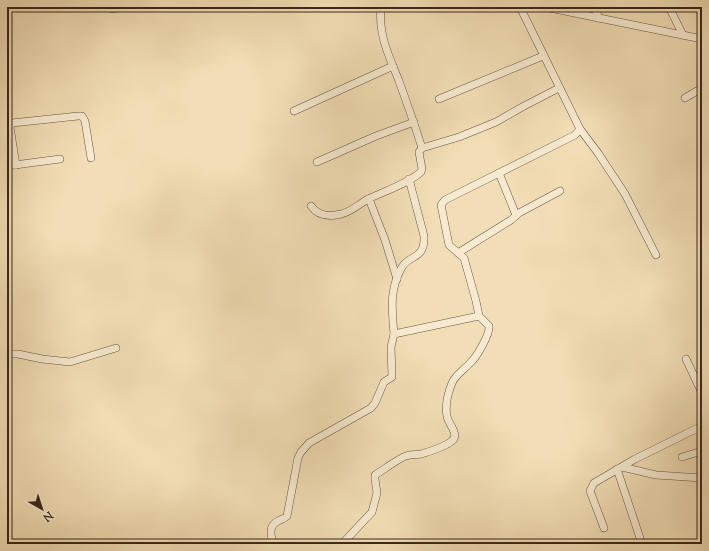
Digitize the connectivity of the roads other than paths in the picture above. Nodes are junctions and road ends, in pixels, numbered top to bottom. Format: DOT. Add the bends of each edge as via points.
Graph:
graph roads {
  1 [pos="381,7"];
  2 [pos="520,7"];
  3 [pos="545,7"];
  4 [pos="594,7"];
  5 [pos="669,7"];
  6 [pos="599,18"];
  7 [pos="683,35"];
  8 [pos="702,39"];
  9 [pos="543,56"];
  10 [pos="393,66"];
  11 [pos="559,88"];
  12 [pos="702,88"];
  13 [pos="439,98"];
  14 [pos="685,98"];
  15 [pos="294,111"];
  16 [pos="414,122"];
  17 [pos="580,129"];
  18 [pos="422,148"];
  19 [pos="91,158"];
  20 [pos="60,159"];
  21 [pos="317,162"];
  22 [pos="16,165"];
  23 [pos="7,166"];
  24 [pos="499,173"];
  25 [pos="409,179"];
  26 [pos="560,191"];
  27 [pos="369,199"];
  28 [pos="311,206"];
  29 [pos="516,215"];
  30 [pos="458,253"];
  31 [pos="656,255"];
  32 [pos="397,279"];
  33 [pos="479,316"];
  34 [pos="394,334"];
  35 [pos="116,348"];
  36 [pos="7,354"];
  37 [pos="686,359"];
  38 [pos="702,393"];
  39 [pos="702,426"];
  40 [pos="702,451"];
  41 [pos="682,457"];
  42 [pos="619,468"];
  43 [pos="702,478"];
  44 [pos="604,528"];
  45 [pos="272,544"];
  46 [pos="342,544"];
  47 [pos="642,544"];
  1 -- 10 [label="street" via="382,35"];
  2 -- 9 [label="street"];
  3 -- 6 [label="street"];
  4 -- 6 [label="street"];
  5 -- 7 [label="street"];
  6 -- 7 [label="street"];
  7 -- 8 [label="street"];
  9 -- 11 [label="street"];
  9 -- 13 [label="street"];
  10 -- 15 [label="street"];
  10 -- 16 [label="street"];
  11 -- 17 [label="street"];
  11 -- 18 [label="street" via="496,122"];
  12 -- 14 [label="street"];
  16 -- 18 [label="street"];
  16 -- 21 [label="street"];
  17 -- 24 [label="street" via="575,135"];
  17 -- 31 [label="street" via="625,194"];
  18 -- 25 [label="street" via="419,152 421,172"];
  19 -- 22 [label="street" via="85,121 82,116 78,116 12,123 10,127"];
  20 -- 22 [label="street"];
  22 -- 23 [label="street"];
  24 -- 29 [label="street"];
  24 -- 30 [label="street" via="445,200 441,205 450,245"];
  25 -- 27 [label="street"];
  25 -- 32 [label="street" via="423,229 424,243 420,253 405,264"];
  26 -- 29 [label="street"];
  27 -- 28 [label="street" via="340,214 319,214"];
  27 -- 32 [label="street"];
  29 -- 30 [label="street"];
  30 -- 33 [label="street" via="464,258"];
  32 -- 34 [label="street" via="392,300"];
  33 -- 34 [label="street"];
  33 -- 46 [label="street" via="489,326 488,334 472,362 454,379 447,405 447,416 454,431 452,442 402,458 375,475 377,494 372,512"];
  34 -- 45 [label="street" via="391,347 392,377 384,382 375,403 371,408 308,443 301,452 287,516 271,528"];
  35 -- 36 [label="street" via="70,362"];
  37 -- 38 [label="street"];
  39 -- 42 [label="street"];
  40 -- 41 [label="street"];
  42 -- 43 [label="street" via="656,475"];
  42 -- 44 [label="street" via="594,483 590,491"];
  42 -- 47 [label="street"];
}
